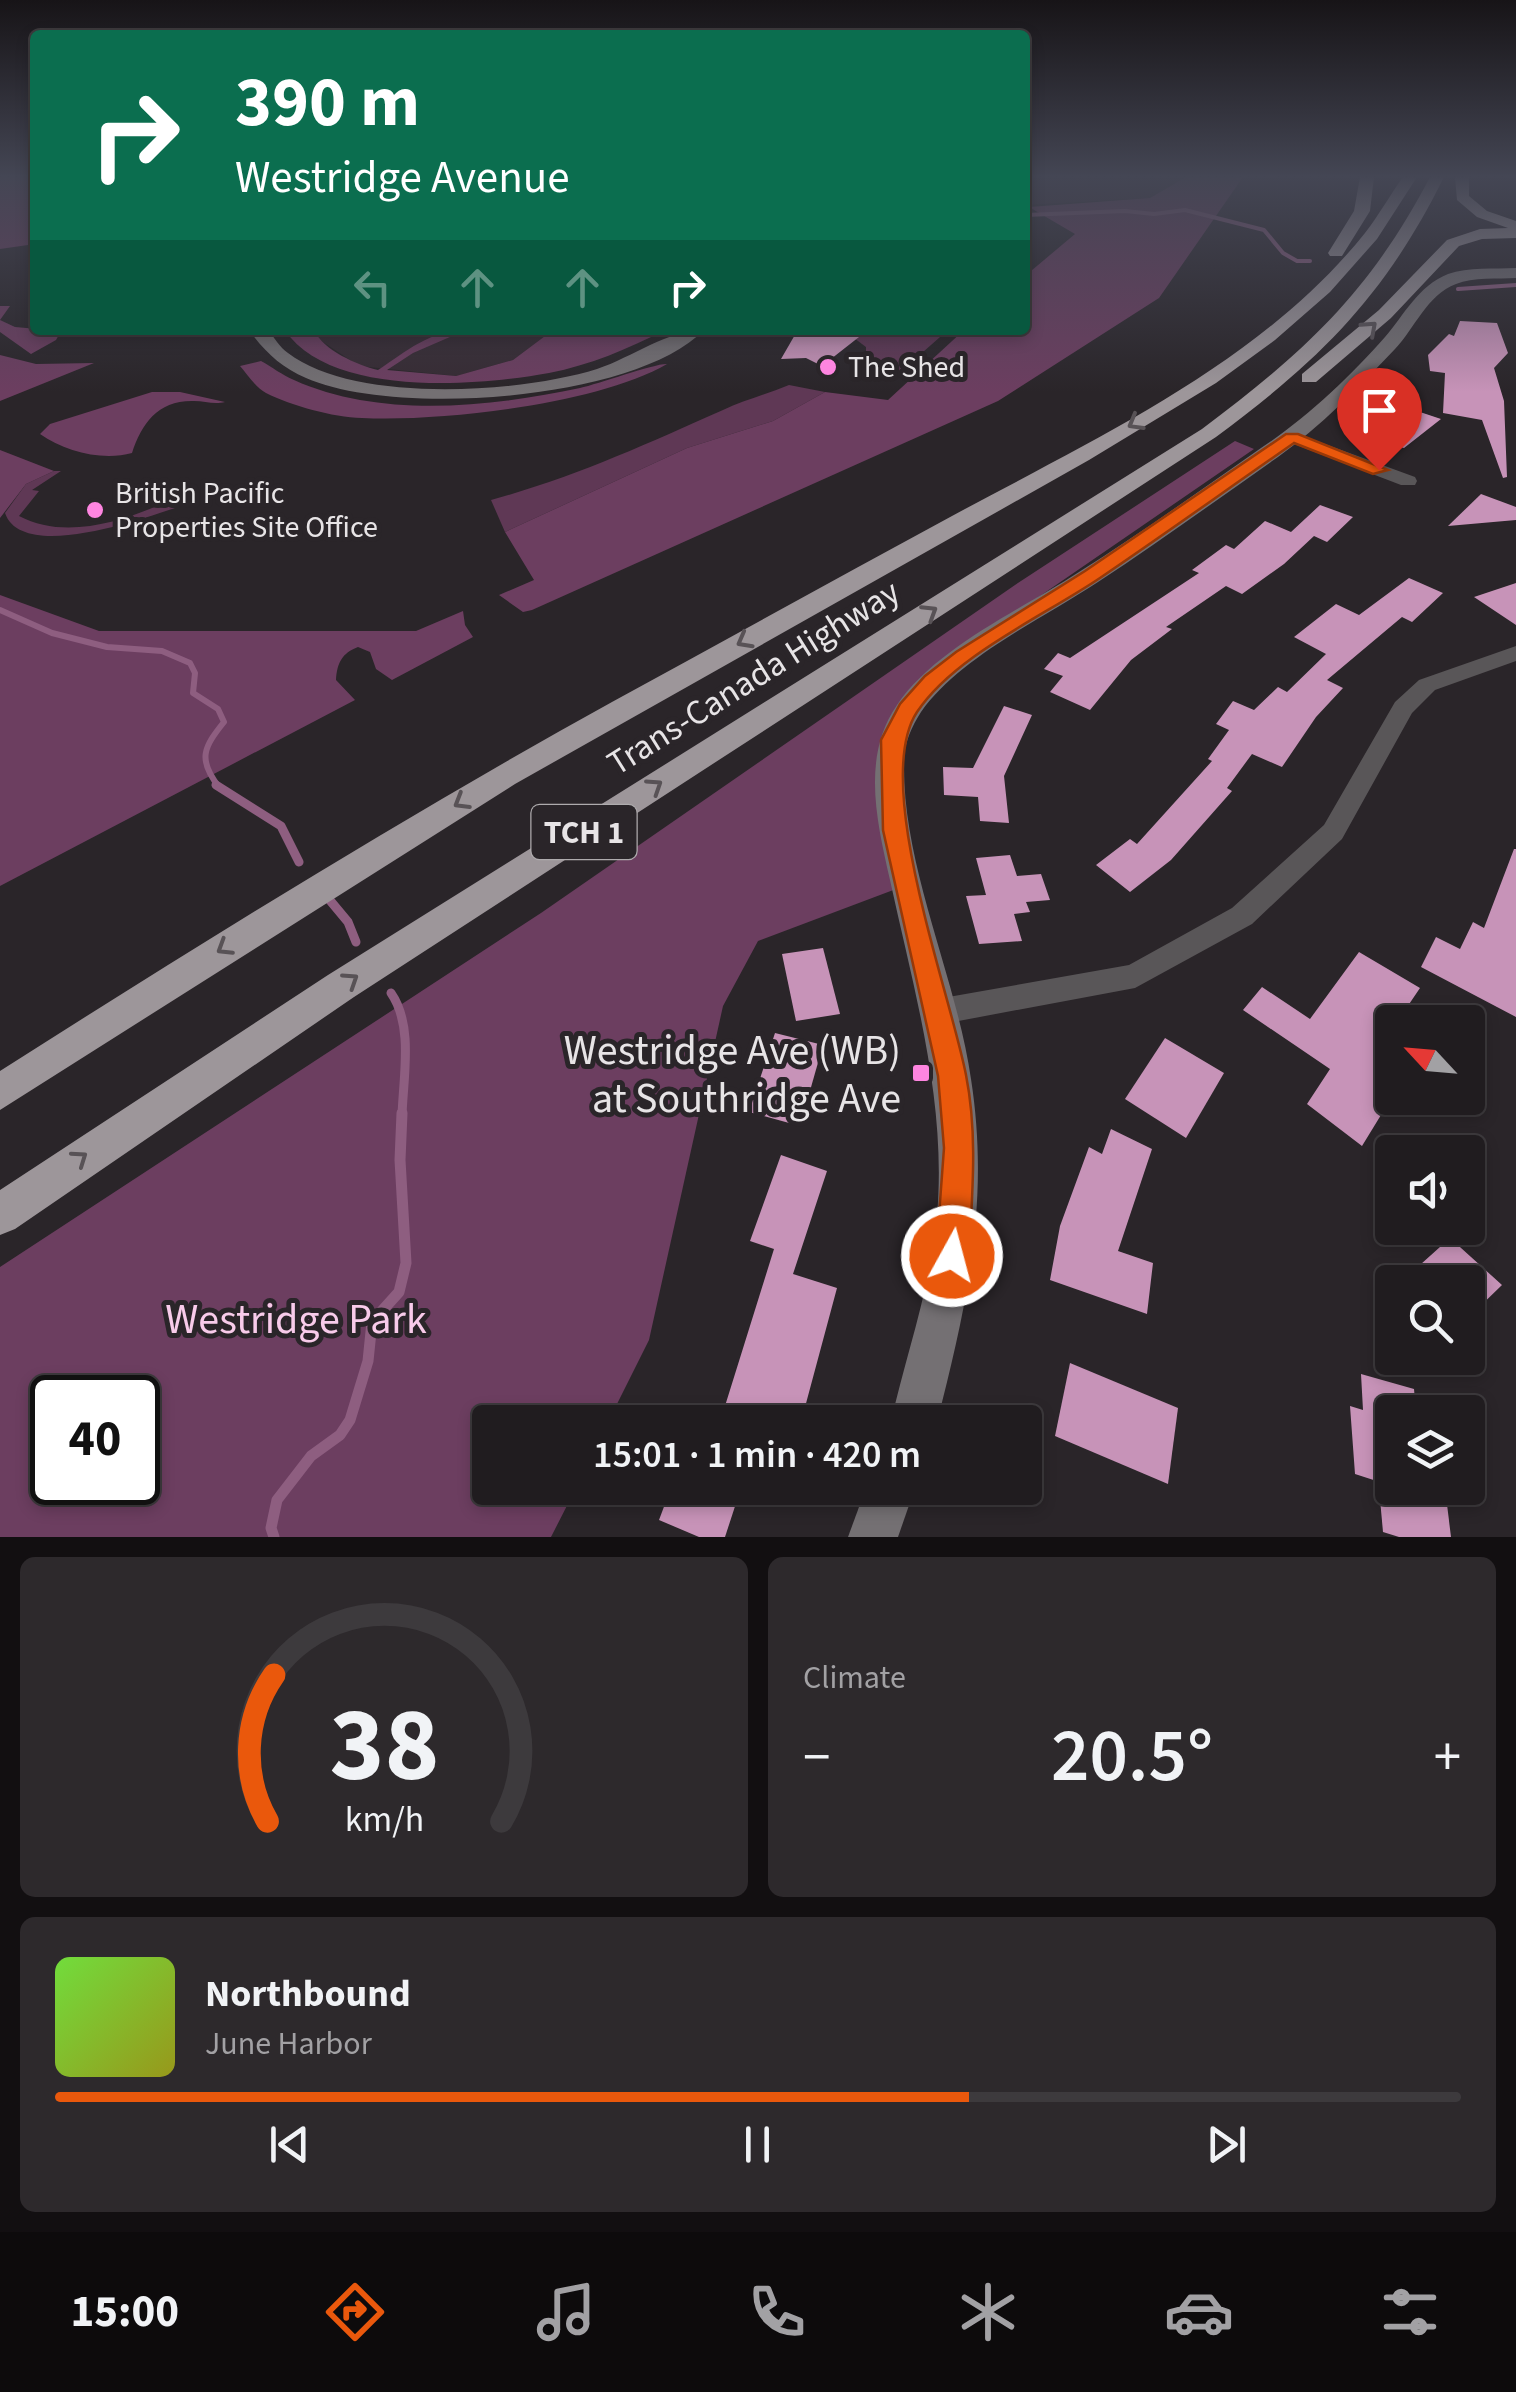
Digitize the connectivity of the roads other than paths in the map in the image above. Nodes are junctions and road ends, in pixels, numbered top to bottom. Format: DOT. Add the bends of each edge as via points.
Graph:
graph roads {
  1 [pos="1339,249"];
  2 [pos="1360,249"];
  3 [pos="1400,249"];
  4 [pos="1449,249"];
  5 [pos="1516,273"];
  6 [pos="262,335"];
  7 [pos="685,335"];
  8 [pos="1218,371"];
  9 [pos="1292,437"];
  10 [pos="1173,458"];
  11 [pos="1408,481"];
  12 [pos="1516,653"];
  13 [pos="937,1012"];
  14 [pos="0,1092"];
  15 [pos="0,1214"];
  16 [pos="918,1405"];
  17 [pos="885,1505"];
  18 [pos="873,1537"];
  1 -- 8 [label="highway"];
  2 -- 8 [label="highway, Trans-Canada Highway / TCH 1" via="1290,316"];
  3 -- 10 [label="highway, Trans-Canada Highway / TCH 1" via="1345,319 1281,378"];
  10 -- 4 [label="highway, one-way" via="1248,420 1328,364"];
  5 -- 9 [label="street" via="1456,277 1440,285 1390,344"];
  6 -- 7 [label="street" via="273,351 324,376 374,389 466,394 588,377"];
  8 -- 14 [label="highway, Trans-Canada Highway / TCH 1, one-way" via="472,796"];
  9 -- 11 [label="street"];
  9 -- 13 [label="street" via="954,663 908,709 889,762 895,830"];
  15 -- 10 [label="highway, Trans-Canada Highway / TCH 1, one-way" via="356,976"];
  12 -- 13 [label="street" via="1427,684 1403,708 1333,832 1242,916 1135,976"];
  13 -- 16 [label="street" via="956,1112 958,1217"];
  17 -- 18 [label="street"];
}
